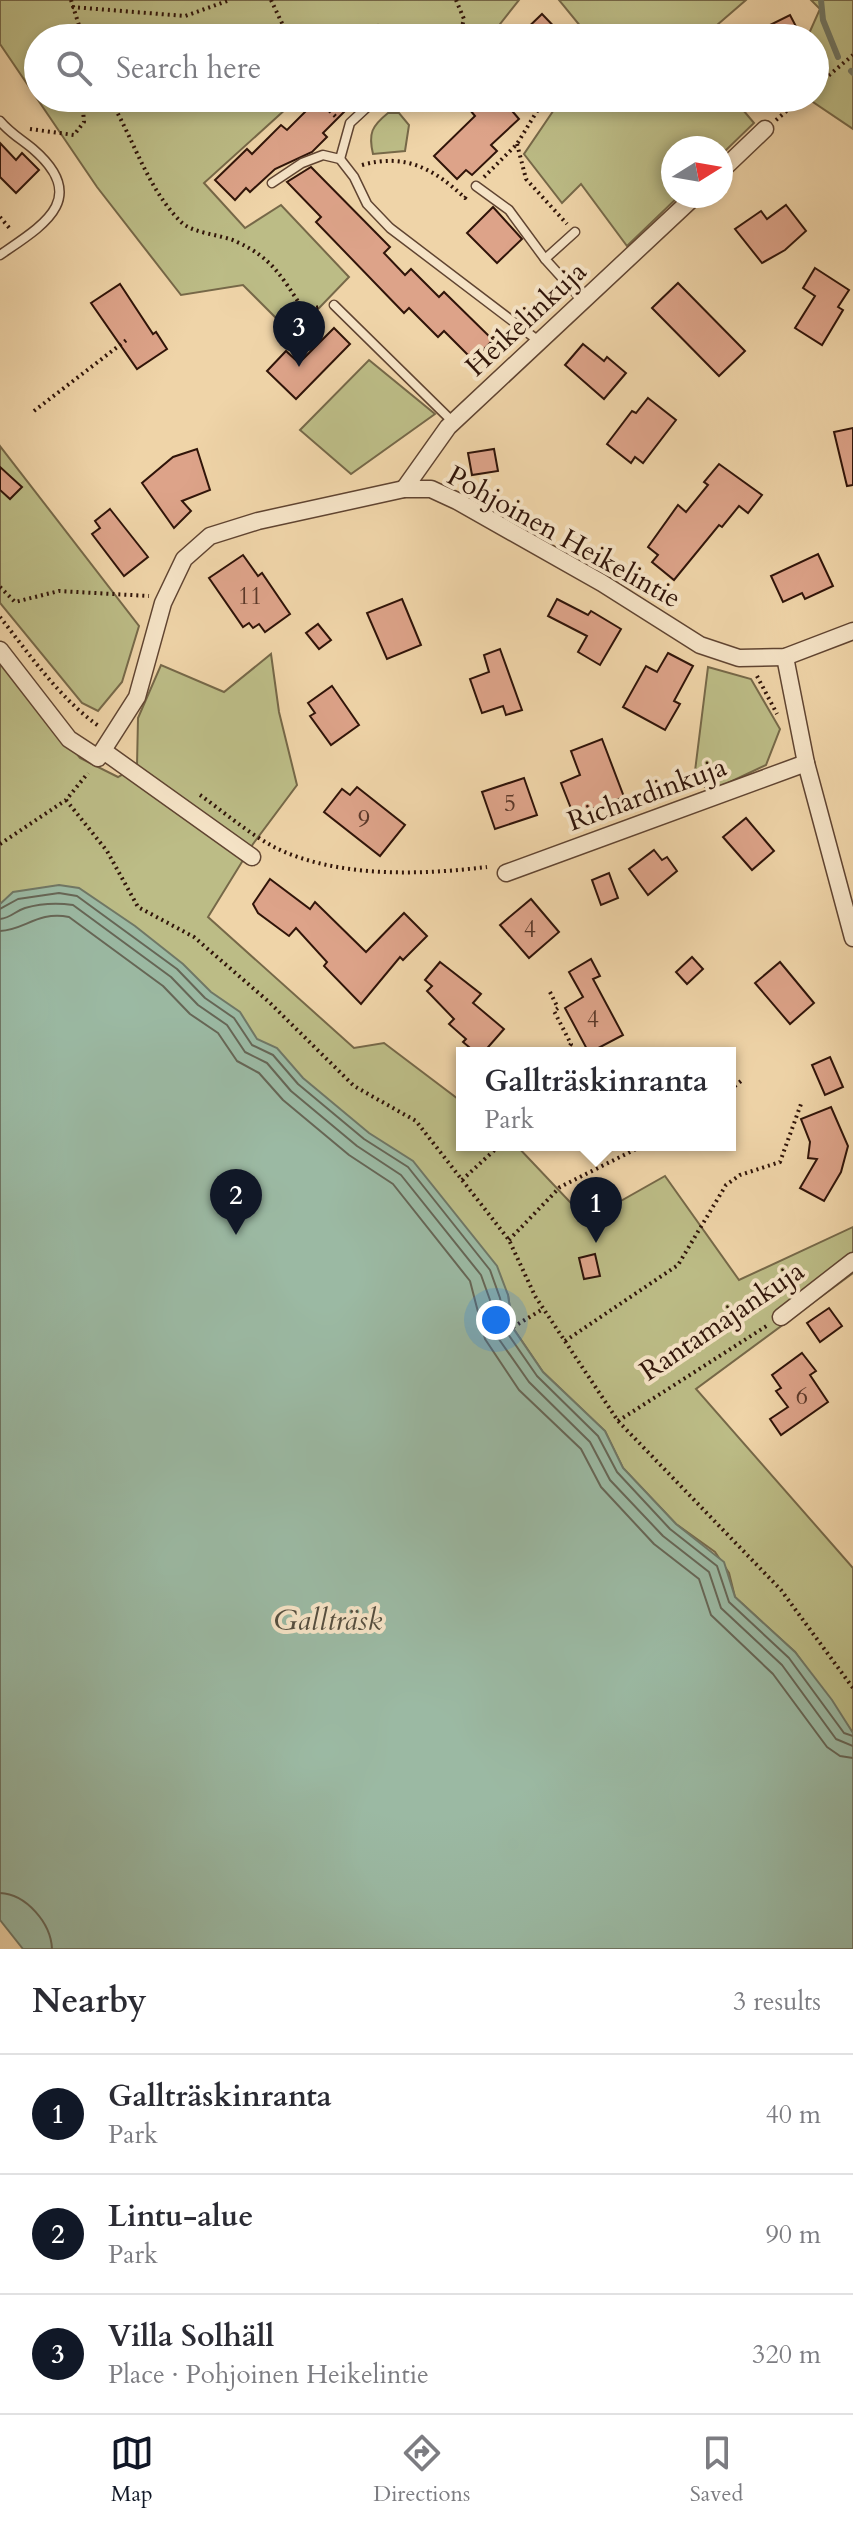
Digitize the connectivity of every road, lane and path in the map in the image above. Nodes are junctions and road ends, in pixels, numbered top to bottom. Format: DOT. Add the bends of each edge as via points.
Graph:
graph roads {
  1 [pos="71,0"];
  2 [pos="230,0"];
  3 [pos="271,0"];
  4 [pos="456,0"];
  5 [pos="72,7"];
  6 [pos="78,24"];
  7 [pos="282,24"];
  8 [pos="463,24"];
  9 [pos="853,55"];
  10 [pos="829,75"];
  11 [pos="83,112"];
  12 [pos="117,112"];
  13 [pos="331,112"];
  14 [pos="362,112"];
  15 [pos="536,112"];
  16 [pos="785,112"];
  17 [pos="0,121"];
  18 [pos="765,129"];
  19 [pos="348,130"];
  20 [pos="17,138"];
  21 [pos="517,144"];
  22 [pos="340,159"];
  23 [pos="733,160"];
  24 [pos="348,169"];
  25 [pos="272,183"];
  26 [pos="476,186"];
  27 [pos="682,208"];
  28 [pos="575,232"];
  29 [pos="0,255"];
  30 [pos="545,259"];
  31 [pos="583,302"];
  32 [pos="334,305"];
  33 [pos="129,338"];
  34 [pos="540,342"];
  35 [pos="34,411"];
  36 [pos="453,422"];
  37 [pos="404,489"];
  38 [pos="0,587"];
  39 [pos="160,587"];
  40 [pos="0,617"];
  41 [pos="853,631"];
  42 [pos="0,650"];
  43 [pos="785,657"];
  44 [pos="742,658"];
  45 [pos="780,720"];
  46 [pos="115,737"];
  47 [pos="102,755"];
  48 [pos="806,763"];
  49 [pos="189,788"];
  50 [pos="66,800"];
  51 [pos="0,844"];
  52 [pos="252,857"];
  53 [pos="487,867"];
  54 [pos="506,873"];
  55 [pos="853,938"];
  56 [pos="550,992"];
  57 [pos="569,1047"];
  58 [pos="741,1081"];
  59 [pos="736,1085"];
  60 [pos="801,1104"];
  61 [pos="493,1151"];
  62 [pos="632,1151"];
  63 [pos="462,1180"];
  64 [pos="509,1240"];
  65 [pos="853,1261"];
  66 [pos="543,1309"];
  67 [pos="781,1317"];
  68 [pos="513,1327"];
  69 [pos="565,1341"];
  70 [pos="618,1421"];
  71 [pos="853,1688"];
  1 -- 5 [label="path"];
  2 -- 5 [label="path" via="185,16"];
  3 -- 7 [label="path"];
  4 -- 8 [label="path"];
  5 -- 6 [label="path"];
  9 -- 10 [label="path"];
  11 -- 20 [label="path" via="84,122 74,135 34,127"];
  12 -- 32 [label="path" via="148,179 182,224 237,241 270,260 301,306"];
  13 -- 19 [label="path"];
  14 -- 19 [label="lane"];
  15 -- 21 [label="path"];
  16 -- 18 [label="path"];
  17 -- 20 [label="lane"];
  18 -- 23 [label="street"];
  19 -- 22 [label="lane"];
  20 -- 29 [label="lane" via="53,171 57,208 47,223"];
  21 -- 26 [label="path"];
  21 -- 28 [label="path" via="526,179"];
  22 -- 24 [label="lane"];
  22 -- 25 [label="lane" via="323,155"];
  24 -- 26 [label="path" via="389,159 409,161 427,166 465,198"];
  24 -- 34 [label="lane" via="367,204 390,228"];
  26 -- 30 [label="lane" via="509,210"];
  27 -- 31 [label="street, Heikelinkuja"];
  28 -- 30 [label="lane"];
  30 -- 31 [label="lane"];
  31 -- 34 [label="street, Heikelinkuja"];
  32 -- 36 [label="lane"];
  33 -- 35 [label="path"];
  34 -- 36 [label="street, Heikelinkuja"];
  36 -- 37 [label="street, Heikelinkuja"];
  37 -- 44 [label="street, Pohjoinen Heikelintie" via="431,489 457,501 700,645"];
  37 -- 46 [label="street, Pohjoinen Heikelintie" via="210,536 184,559 163,603 137,697"];
  38 -- 39 [label="path" via="15,602 59,591 152,596"];
  40 -- 46 [label="path" via="85,717"];
  41 -- 43 [label="street, Pohjoinen Heikelintie"];
  42 -- 47 [label="street" via="69,739"];
  43 -- 44 [label="street, Pohjoinen Heikelintie"];
  43 -- 48 [label="street"];
  44 -- 45 [label="path"];
  46 -- 47 [label="street, Pohjoinen Heikelintie"];
  47 -- 50 [label="path"];
  47 -- 52 [label="street"];
  48 -- 54 [label="street, Richardinkuja"];
  48 -- 55 [label="street"];
  49 -- 53 [label="path" via="276,848 353,871"];
  50 -- 51 [label="path"];
  50 -- 63 [label="path" via="107,851 138,907 194,937 354,1086 416,1121"];
  56 -- 57 [label="path"];
  58 -- 59 [label="path"];
  60 -- 69 [label="path" via="780,1162 726,1185 678,1265"];
  61 -- 63 [label="path"];
  62 -- 64 [label="path" via="560,1187"];
  63 -- 64 [label="path"];
  64 -- 66 [label="path"];
  65 -- 67 [label="street, Rantamajankuja"];
  66 -- 68 [label="path"];
  66 -- 69 [label="path"];
  67 -- 70 [label="path, Rantamajankuja"];
  69 -- 70 [label="path"];
  70 -- 71 [label="path" via="781,1590"];
}
